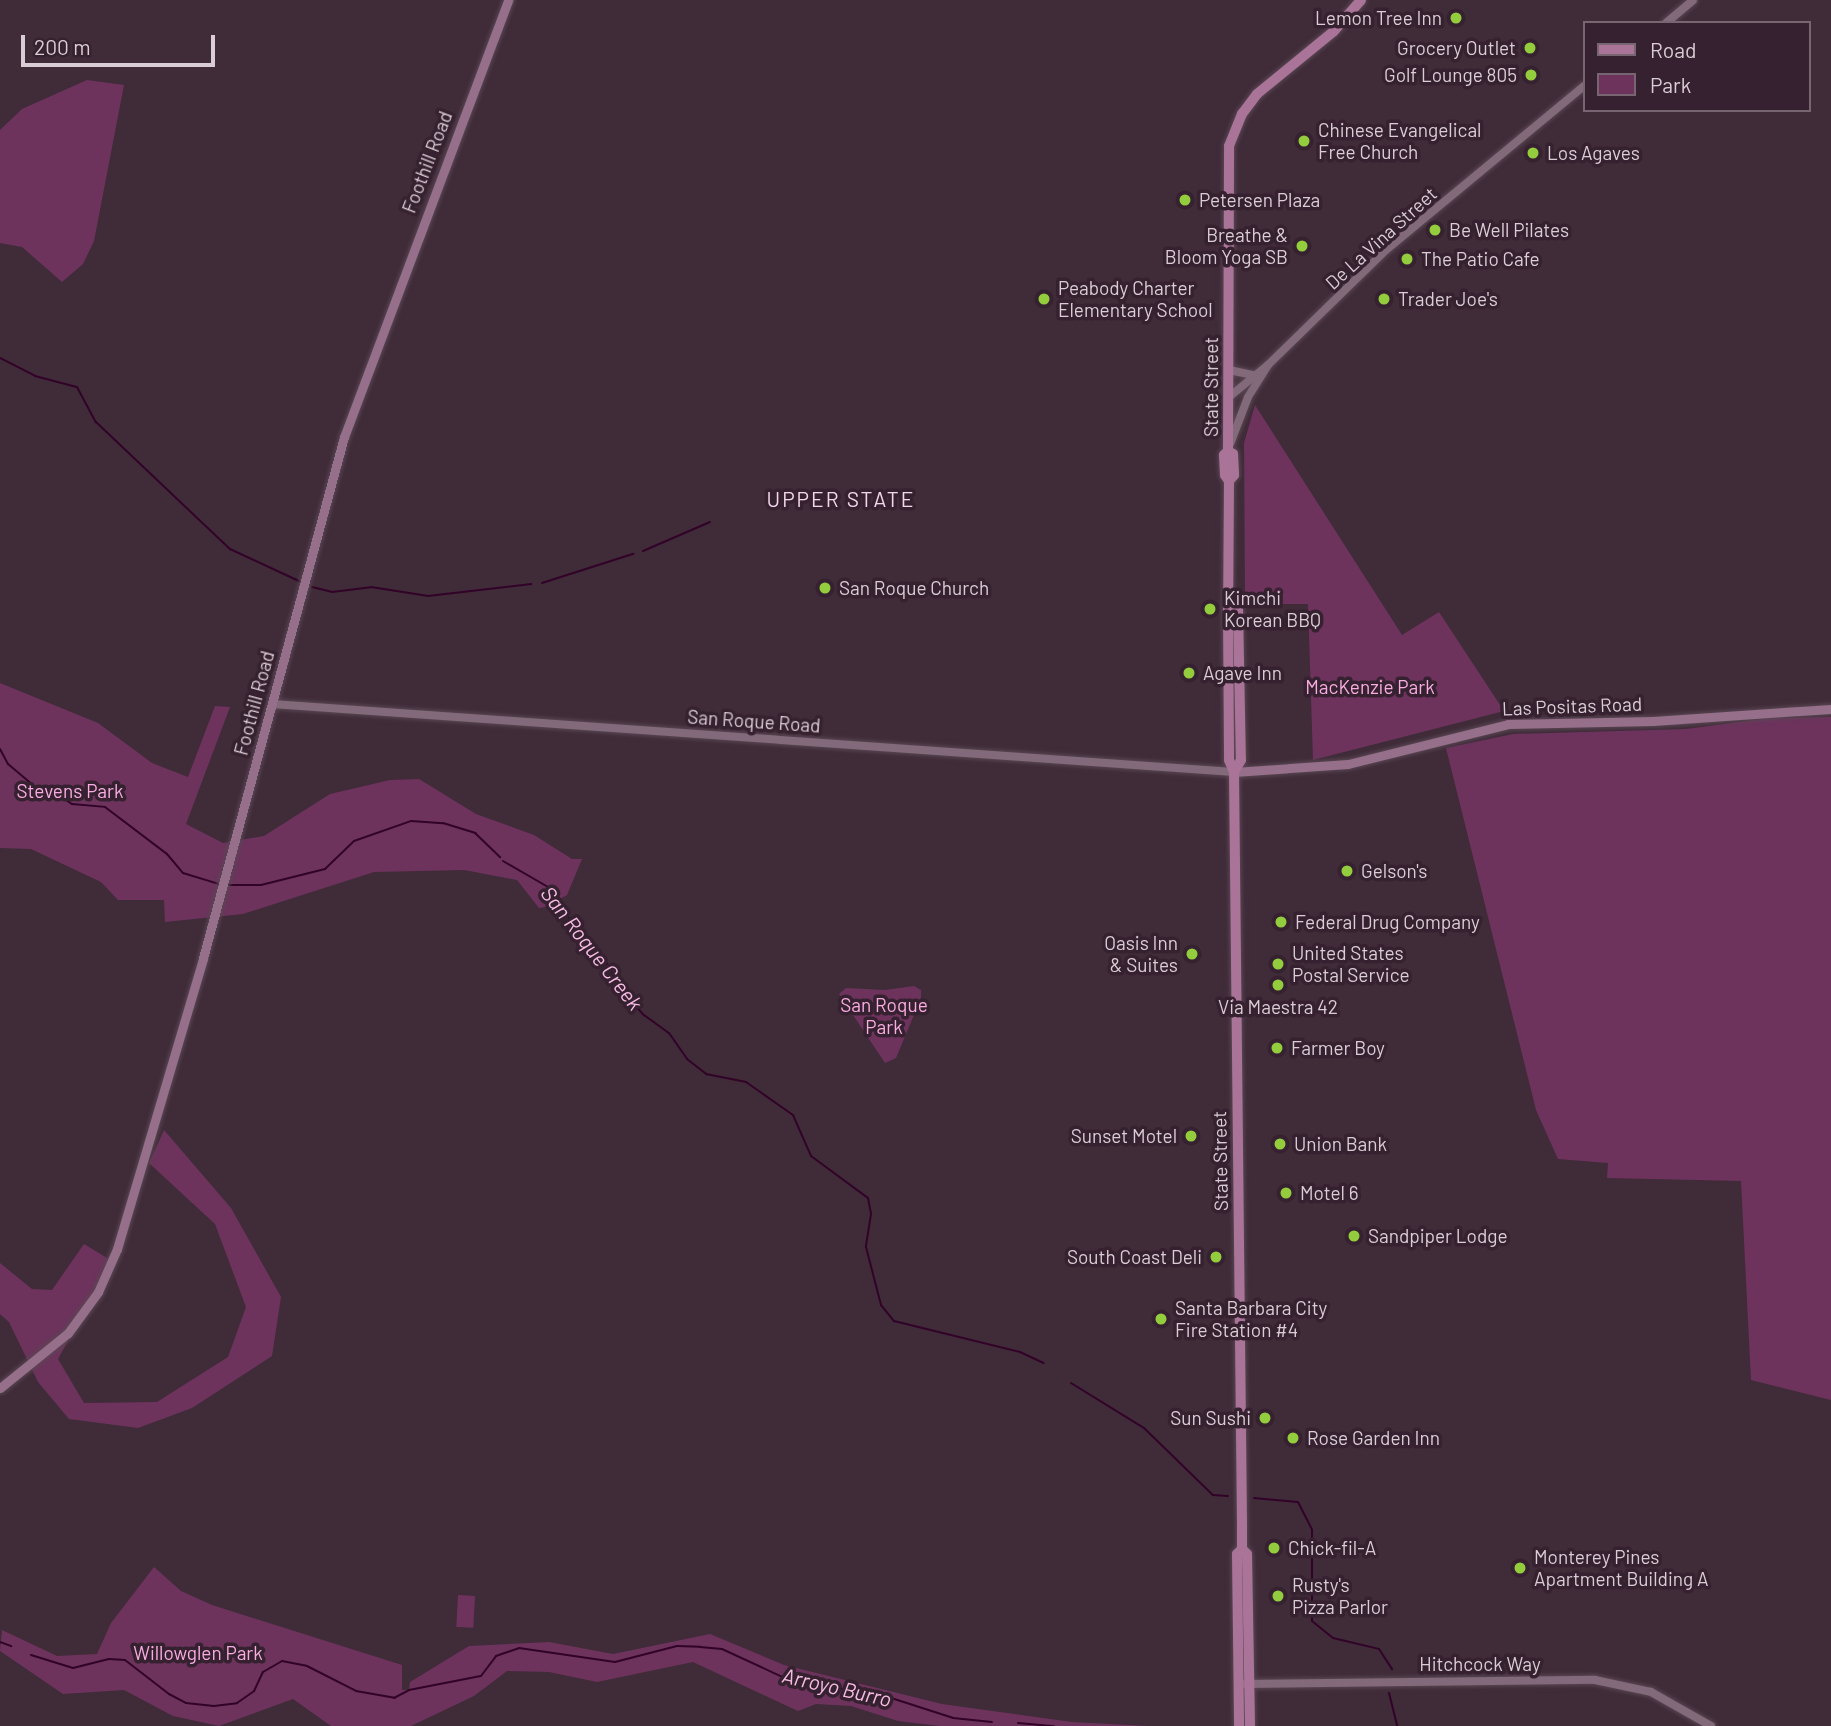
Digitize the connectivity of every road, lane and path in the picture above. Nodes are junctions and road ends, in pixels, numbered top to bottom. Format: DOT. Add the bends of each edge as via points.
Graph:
graph roads {
  1 [pos="508,0"];
  2 [pos="1361,0"];
  3 [pos="1693,0"];
  4 [pos="1667,21"];
  5 [pos="1582,88"];
  6 [pos="1268,365"];
  7 [pos="1229,370"];
  8 [pos="1253,375"];
  9 [pos="1229,397"];
  10 [pos="1228,449"];
  11 [pos="272,704"];
  12 [pos="1831,709"];
  13 [pos="1234,772"];
  14 [pos="0,1388"];
  15 [pos="1242,1549"];
  16 [pos="1238,1684"];
  17 [pos="1250,1684"];
  18 [pos="1239,1726"];
  19 [pos="1250,1726"];
  20 [pos="1711,1726"];
  1 -- 11 [label="main road, Foothill Road" via="344,437"];
  2 -- 7 [label="main road, State Street" via="1334,32 1257,94 1231,139 1226,179"];
  3 -- 4 [label="street"];
  5 -- 6 [label="street, De La Vina Street" via="1387,250"];
  6 -- 8 [label="street, De La Vina Street"];
  6 -- 10 [label="street, De La Vina Street" via="1248,397"];
  7 -- 8 [label="street"];
  7 -- 9 [label="main road, State Street"];
  8 -- 9 [label="street, De La Vina Street"];
  9 -- 10 [label="main road, State Street"];
  10 -- 13 [label="main road, State Street" via="1224,475 1229,481 1231,596 1238,609 1241,760"];
  11 -- 13 [label="street, San Roque Road"];
  11 -- 14 [label="main road, Foothill Road" via="211,929 108,1271 68,1333"];
  12 -- 13 [label="main road, Las Positas Road" via="1653,721 1508,724 1327,768"];
  13 -- 15 [label="main road, State Street"];
  15 -- 16 [label="main road, State Street" via="1237,1554"];
  15 -- 17 [label="main road, State Street" via="1247,1554"];
  16 -- 17 [label="street, Hitchcock Way"];
  16 -- 18 [label="main road, State Street"];
  17 -- 19 [label="main road, State Street"];
  17 -- 20 [label="street, Hitchcock Way" via="1608,1682 1665,1697"];
}
